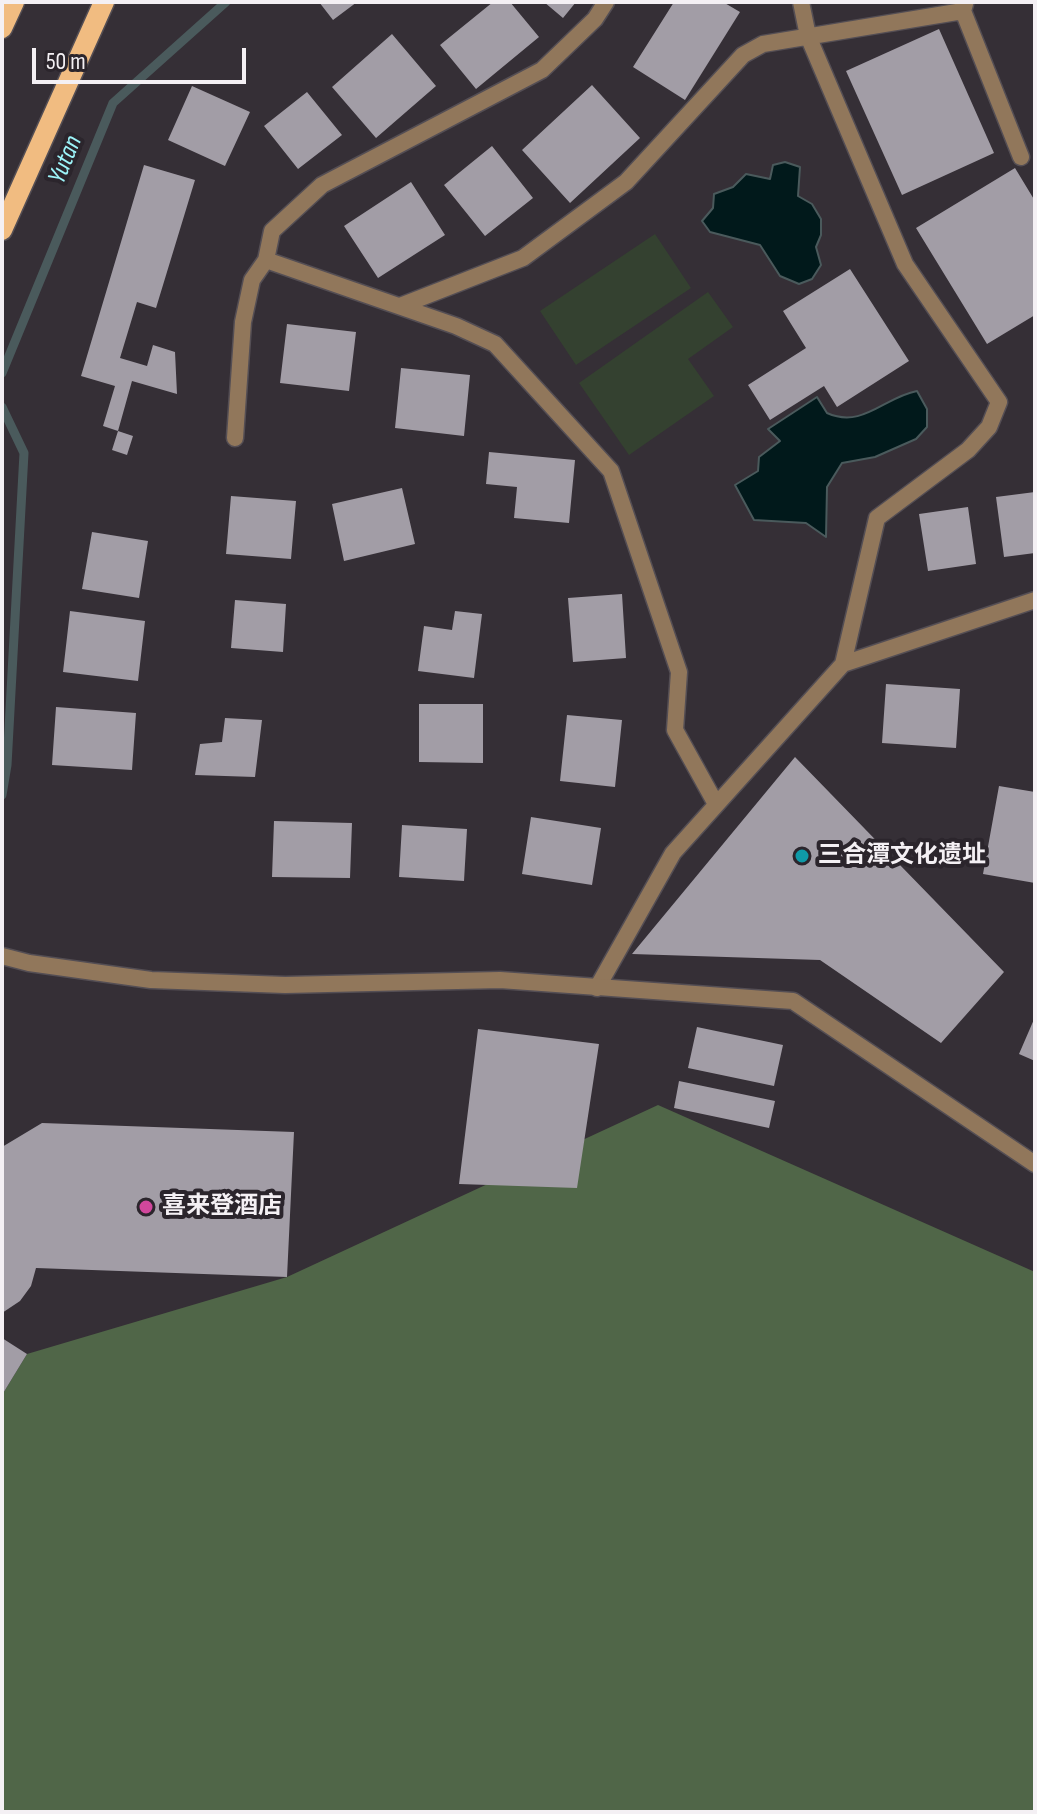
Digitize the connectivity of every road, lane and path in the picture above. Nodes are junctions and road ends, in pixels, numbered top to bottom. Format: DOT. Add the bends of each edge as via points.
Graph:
graph roads {
  1 [pos="14,2"];
  2 [pos="104,2"];
  3 [pos="606,2"];
  4 [pos="801,2"];
  5 [pos="964,6"];
  6 [pos="2,28"];
  7 [pos="808,36"];
  8 [pos="1021,157"];
  9 [pos="2,230"];
  10 [pos="266,260"];
  11 [pos="400,306"];
  12 [pos="235,438"];
  13 [pos="1035,600"];
  14 [pos="843,664"];
  15 [pos="716,804"];
  16 [pos="7,957"];
  17 [pos="597,988"];
  18 [pos="1035,1164"];
  1 -- 6 [label="main road"];
  2 -- 9 [label="main road"];
  3 -- 10 [label="street" via="542,70 322,185 272,231"];
  4 -- 7 [label="street"];
  5 -- 7 [label="street"];
  5 -- 8 [label="street"];
  7 -- 11 [label="street" via="763,44 743,55 626,182 523,258"];
  7 -- 14 [label="street" via="905,264 999,402 989,427 968,450 877,518"];
  10 -- 11 [label="street"];
  10 -- 12 [label="street" via="252,280 243,322"];
  11 -- 15 [label="street" via="495,344 611,471 679,672 675,730"];
  13 -- 14 [label="street"];
  14 -- 15 [label="street"];
  15 -- 17 [label="street" via="673,853"];
  16 -- 17 [label="street" via="151,980 285,985 500,980"];
  17 -- 18 [label="street" via="793,1001"];
}
